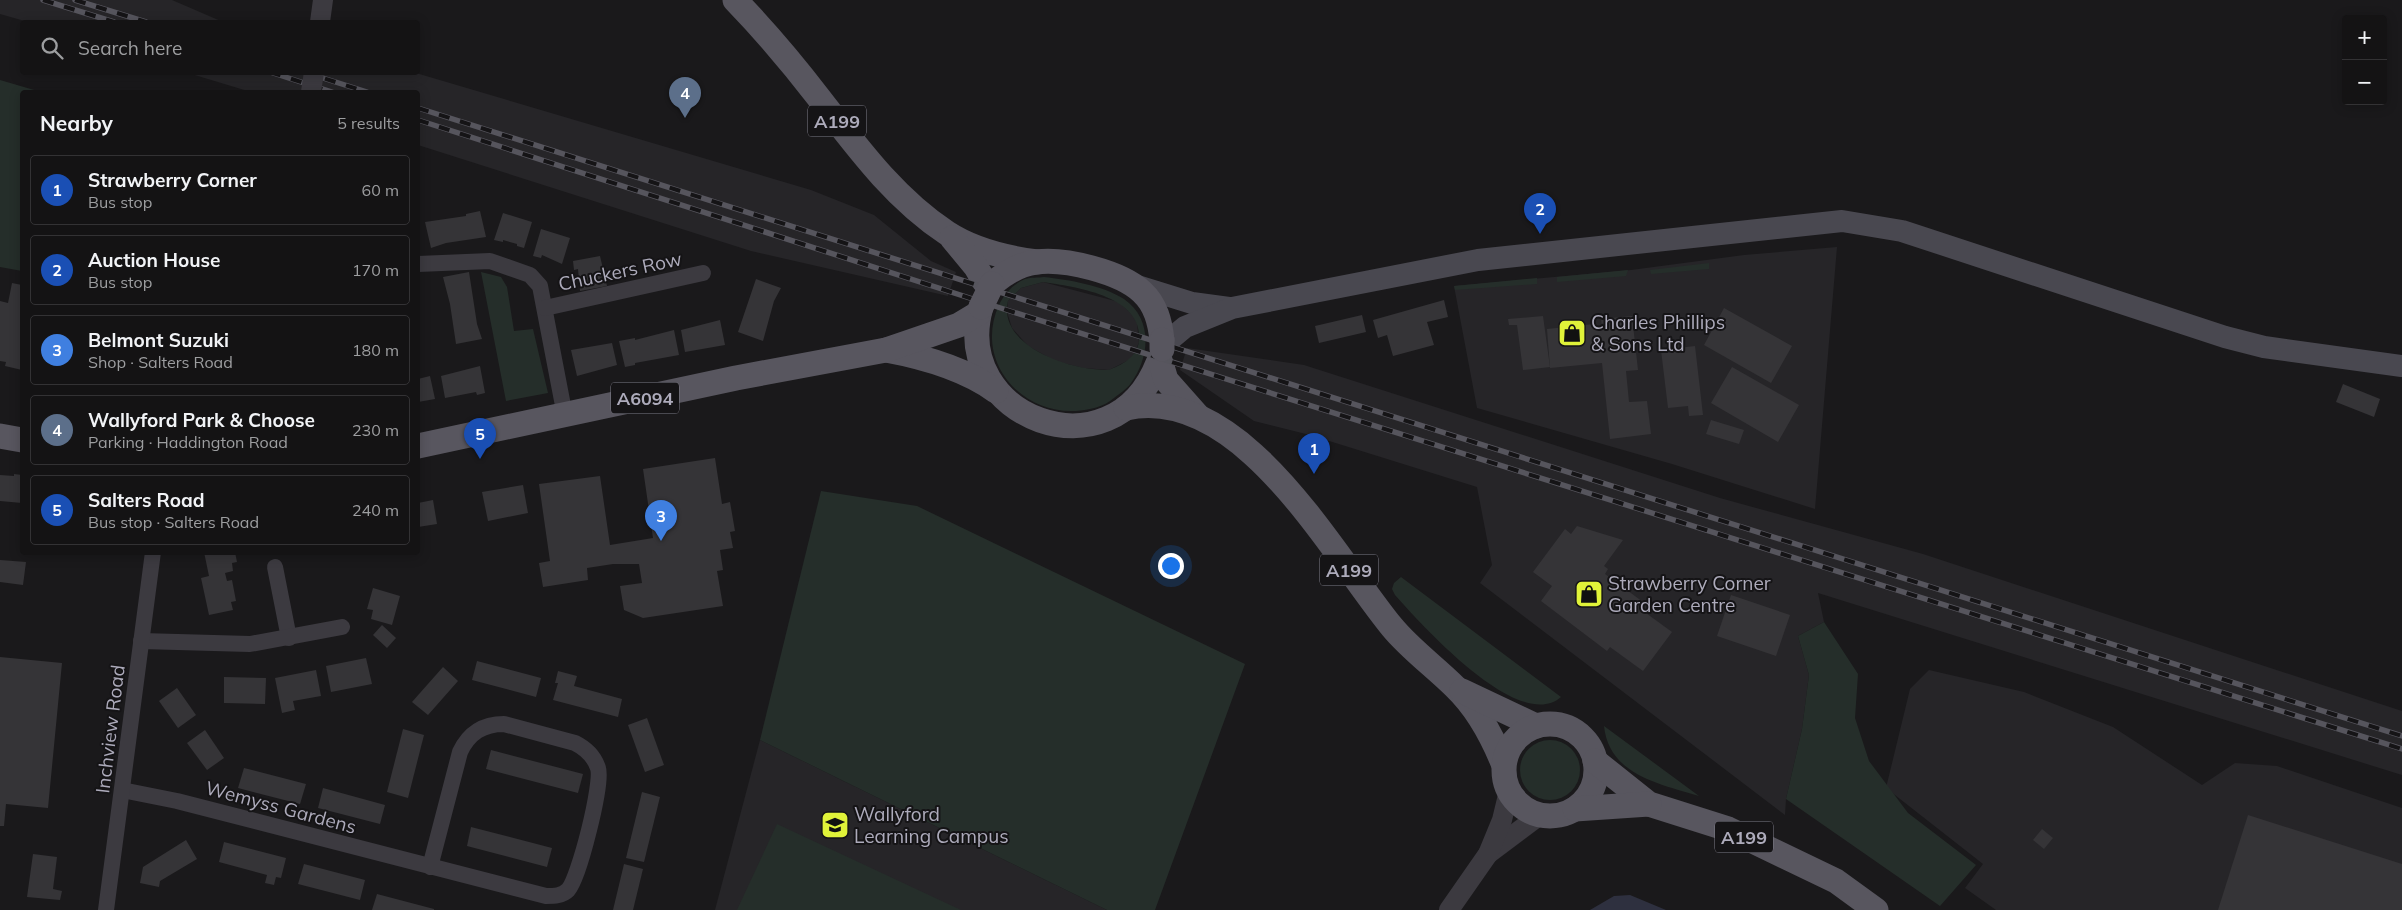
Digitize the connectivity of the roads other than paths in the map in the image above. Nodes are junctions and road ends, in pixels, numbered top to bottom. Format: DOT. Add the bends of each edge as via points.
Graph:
graph roads {
  1 [pos="323,0"];
  2 [pos="735,0"];
  3 [pos="320,20"];
  4 [pos="314,75"];
  5 [pos="311,90"];
  6 [pos="947,233"];
  7 [pos="1036,262"];
  8 [pos="420,264"];
  9 [pos="703,273"];
  10 [pos="1134,285"];
  11 [pos="984,296"];
  12 [pos="545,308"];
  13 [pos="1232,308"];
  14 [pos="886,350"];
  15 [pos="1161,353"];
  16 [pos="2402,366"];
  17 [pos="1000,394"];
  18 [pos="1126,408"];
  19 [pos="1197,415"];
  20 [pos="565,416"];
  21 [pos="0,436"];
  22 [pos="20,440"];
  23 [pos="420,446"];
  24 [pos="153,555"];
  25 [pos="275,567"];
  26 [pos="342,627"];
  27 [pos="289,638"];
  28 [pos="141,641"];
  29 [pos="1458,689"];
  30 [pos="1536,726"];
  31 [pos="1595,761"];
  32 [pos="1504,763"];
  33 [pos="122,790"];
  34 [pos="1509,791"];
  35 [pos="1649,804"];
  36 [pos="1575,808"];
  37 [pos="1540,815"];
  38 [pos="1488,854"];
  39 [pos="430,867"];
  40 [pos="106,910"];
  41 [pos="1449,910"];
  42 [pos="1876,910"];
  1 -- 3 [label="street"];
  2 -- 6 [label="main road, A199" via="786,56 885,179"];
  4 -- 5 [label="street, bridge"];
  6 -- 7 [label="main road, A199" via="1005,257"];
  6 -- 11 [label="main road, A199" via="976,267"];
  7 -- 10 [label="main road, A199" via="1097,269"];
  7 -- 11 [label="main road, A199" via="1011,270"];
  8 -- 12 [label="street, Chuckers Row" via="476,260 530,275 540,286"];
  9 -- 12 [label="street, Chuckers Row"];
  10 -- 13 [label="main road" via="1192,303"];
  10 -- 15 [label="main road, A199" via="1150,301 1161,325"];
  11 -- 14 [label="main road, A6094" via="959,325"];
  11 -- 17 [label="main road, A199" via="978,347 983,366"];
  12 -- 20 [label="street, Chuckers Row"];
  13 -- 15 [label="main road" via="1195,322"];
  13 -- 16 [label="main road" via="1478,260 1842,221 1902,231 2254,344"];
  14 -- 17 [label="main road, A6094" via="910,354 951,368"];
  14 -- 20 [label="main road, A6094" via="745,376"];
  15 -- 18 [label="main road, A199" via="1143,390"];
  15 -- 19 [label="main road, A199" via="1166,380"];
  17 -- 18 [label="main road, A199" via="1027,416 1065,426 1103,421"];
  18 -- 19 [label="main road, A199" via="1157,406"];
  19 -- 29 [label="main road, A199" via="1245,447 1267,468 1316,522 1393,630"];
  20 -- 23 [label="main road, A6094"];
  21 -- 22 [label="main road"];
  24 -- 28 [label="street, Inchview Road"];
  25 -- 27 [label="street"];
  26 -- 27 [label="street"];
  27 -- 28 [label="street" via="250,644"];
  28 -- 33 [label="street, Inchview Road"];
  29 -- 30 [label="main road, A199"];
  29 -- 32 [label="main road, A199" via="1490,733"];
  30 -- 31 [label="main road, A199" via="1567,728 1580,736"];
  30 -- 32 [label="main road" via="1518,737"];
  31 -- 35 [label="main road, A199"];
  31 -- 36 [label="main road" via="1593,785 1584,801"];
  32 -- 34 [label="main road, A199" via="1504,778"];
  33 -- 39 [label="street, Wemyss Gardens" via="177,801"];
  33 -- 40 [label="street, Inchview Road"];
  34 -- 37 [label="main road" via="1525,809"];
  34 -- 38 [label="street" via="1502,820"];
  35 -- 36 [label="main road, A199"];
  35 -- 42 [label="main road, A199" via="1728,829 1836,881"];
  36 -- 37 [label="main road, A199" via="1557,816"];
  37 -- 38 [label="street"];
  38 -- 41 [label="street"];
  39 -- 39 [label="street, Wemyss Gardens" via="546,896 566,892 576,877 599,787 594,760 575,743 504,724 478,730 460,752"];
}
